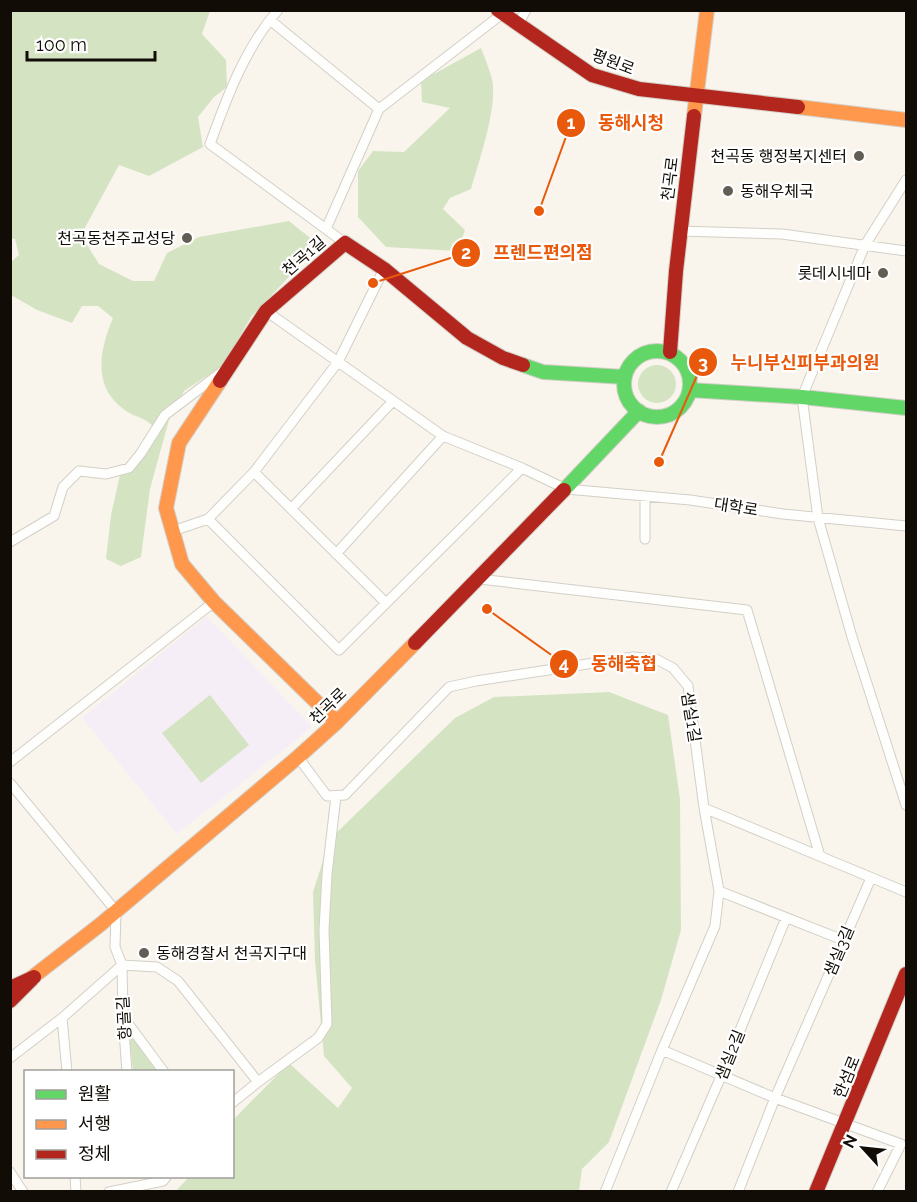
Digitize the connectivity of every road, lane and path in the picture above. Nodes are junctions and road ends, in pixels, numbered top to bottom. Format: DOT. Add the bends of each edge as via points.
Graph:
graph roads {
  1 [pos="278,10"];
  2 [pos="526,10"];
  3 [pos="707,10"];
  4 [pos="500,12"];
  5 [pos="270,20"];
  6 [pos="518,25"];
  7 [pos="698,96"];
  8 [pos="379,109"];
  9 [pos="906,120"];
  10 [pos="906,180"];
  11 [pos="326,229"];
  12 [pos="680,231"];
  13 [pos="345,243"];
  14 [pos="865,245"];
  15 [pos="906,251"];
  16 [pos="384,269"];
  17 [pos="266,311"];
  18 [pos="670,352"];
  19 [pos="338,362"];
  20 [pos="229,366"];
  21 [pos="625,376"];
  22 [pos="690,390"];
  23 [pos="802,397"];
  24 [pos="393,401"];
  25 [pos="906,408"];
  26 [pos="639,411"];
  27 [pos="443,436"];
  28 [pos="522,468"];
  29 [pos="254,472"];
  30 [pos="566,489"];
  31 [pos="645,497"];
  32 [pos="291,509"];
  33 [pos="818,518"];
  34 [pos="208,519"];
  35 [pos="906,526"];
  36 [pos="173,531"];
  37 [pos="645,539"];
  38 [pos="10,542"];
  39 [pos="336,554"];
  40 [pos="479,579"];
  41 [pos="214,602"];
  42 [pos="386,603"];
  43 [pos="337,722"];
  44 [pos="298,756"];
  45 [pos="10,762"];
  46 [pos="10,783"];
  47 [pos="336,796"];
  48 [pos="906,805"];
  49 [pos="704,808"];
  50 [pos="820,856"];
  51 [pos="871,878"];
  52 [pos="719,891"];
  53 [pos="906,892"];
  54 [pos="116,911"];
  55 [pos="786,918"];
  56 [pos="843,940"];
  57 [pos="122,965"];
  58 [pos="906,974"];
  59 [pos="34,976"];
  60 [pos="10,988"];
  61 [pos="10,994"];
  62 [pos="10,1001"];
  63 [pos="123,1017"];
  64 [pos="62,1018"];
  65 [pos="662,1050"];
  66 [pos="10,1058"];
  67 [pos="67,1070"];
  68 [pos="127,1070"];
  69 [pos="163,1070"];
  70 [pos="722,1074"];
  71 [pos="258,1082"];
  72 [pos="775,1098"];
  73 [pos="234,1101"];
  74 [pos="844,1125"];
  75 [pos="10,1172"];
  76 [pos="136,1178"];
  77 [pos="165,1178"];
  78 [pos="136,1187"];
  79 [pos="23,1191"];
  80 [pos="109,1191"];
  81 [pos="605,1191"];
  82 [pos="671,1191"];
  83 [pos="738,1191"];
  84 [pos="816,1191"];
  85 [pos="877,1191"];
  1 -- 5 [label="street"];
  2 -- 6 [label="street"];
  3 -- 7 [label="street, 천곡로"];
  4 -- 6 [label="street, 평원로"];
  4 -- 8 [label="street"];
  5 -- 8 [label="street"];
  5 -- 11 [label="street" via="233,82 210,144"];
  6 -- 7 [label="street, 평원로" via="592,75 639,89"];
  7 -- 9 [label="street, 평원로"];
  7 -- 12 [label="street, 천곡로"];
  8 -- 11 [label="street"];
  10 -- 14 [label="street"];
  11 -- 13 [label="street"];
  12 -- 14 [label="street" via="782,234"];
  12 -- 18 [label="street, 천곡로"];
  13 -- 16 [label="street, 천곡1길"];
  13 -- 17 [label="street, 천곡1길"];
  14 -- 15 [label="street"];
  14 -- 23 [label="street"];
  16 -- 19 [label="street"];
  16 -- 21 [label="street, 천곡1길" via="468,338 503,358 543,372"];
  17 -- 19 [label="street, 대학로"];
  17 -- 20 [label="street, 천곡1길"];
  18 -- 21 [label="street" via="643,353"];
  18 -- 22 [label="street" via="690,374"];
  19 -- 24 [label="street, 대학로"];
  19 -- 29 [label="street"];
  20 -- 36 [label="street, 천곡1길" via="179,442 166,508"];
  20 -- 38 [label="street" via="165,415 129,468 106,474 79,471 63,487 54,516"];
  21 -- 26 [label="street" via="626,395"];
  22 -- 23 [label="street"];
  22 -- 26 [label="street" via="680,409 670,415 656,417"];
  23 -- 25 [label="street"];
  23 -- 33 [label="street"];
  24 -- 27 [label="street, 대학로"];
  24 -- 32 [label="street"];
  26 -- 30 [label="street, 천곡로"];
  27 -- 28 [label="street, 대학로"];
  27 -- 39 [label="street"];
  28 -- 30 [label="street, 대학로"];
  28 -- 42 [label="street"];
  29 -- 32 [label="street"];
  29 -- 34 [label="street"];
  30 -- 31 [label="street, 대학로"];
  30 -- 40 [label="street, 천곡로"];
  31 -- 33 [label="street, 대학로"];
  31 -- 37 [label="street"];
  32 -- 39 [label="street"];
  33 -- 35 [label="street, 대학로"];
  33 -- 48 [label="street"];
  34 -- 36 [label="street"];
  34 -- 42 [label="street" via="339,650"];
  36 -- 41 [label="street" via="182,564"];
  39 -- 42 [label="street"];
  40 -- 43 [label="street, 천곡로"];
  40 -- 50 [label="street" via="747,609"];
  41 -- 43 [label="street"];
  41 -- 45 [label="street"];
  43 -- 44 [label="street, 천곡로"];
  44 -- 47 [label="street" via="327,796"];
  44 -- 54 [label="street, 천곡로"];
  46 -- 54 [label="street"];
  47 -- 49 [label="street, 샘실1길" via="345,795 448,687 633,657 656,658 673,668 688,687"];
  47 -- 71 [label="street" via="324,930 327,1024 318,1038"];
  49 -- 50 [label="street"];
  49 -- 52 [label="street, 샘실1길"];
  50 -- 51 [label="street"];
  51 -- 53 [label="street"];
  51 -- 56 [label="street, 샘실3길"];
  52 -- 55 [label="street"];
  52 -- 65 [label="street, 샘실1길" via="716,926"];
  54 -- 57 [label="street, 항골길" via="115,947"];
  54 -- 59 [label="street, 천곡로"];
  55 -- 56 [label="street"];
  55 -- 70 [label="street, 샘실2길"];
  56 -- 72 [label="street, 샘실3길"];
  57 -- 63 [label="street, 항골길"];
  57 -- 64 [label="street"];
  57 -- 71 [label="street" via="157,967 178,981"];
  58 -- 74 [label="street, 한섬로"];
  59 -- 60 [label="street"];
  59 -- 61 [label="street, 천곡로"];
  59 -- 62 [label="street"];
  63 -- 68 [label="street, 항골길"];
  63 -- 69 [label="street"];
  64 -- 66 [label="street"];
  64 -- 67 [label="street"];
  65 -- 70 [label="street"];
  65 -- 81 [label="street, 샘실1길"];
  70 -- 72 [label="street"];
  70 -- 82 [label="street, 샘실2길"];
  71 -- 73 [label="street"];
  72 -- 74 [label="street"];
  72 -- 83 [label="street, 샘실3길"];
  74 -- 84 [label="street, 한섬로"];
  74 -- 85 [label="street" via="901,1144"];
  75 -- 79 [label="street"];
  76 -- 78 [label="street"];
  77 -- 78 [label="street"];
  78 -- 80 [label="street"];
}
